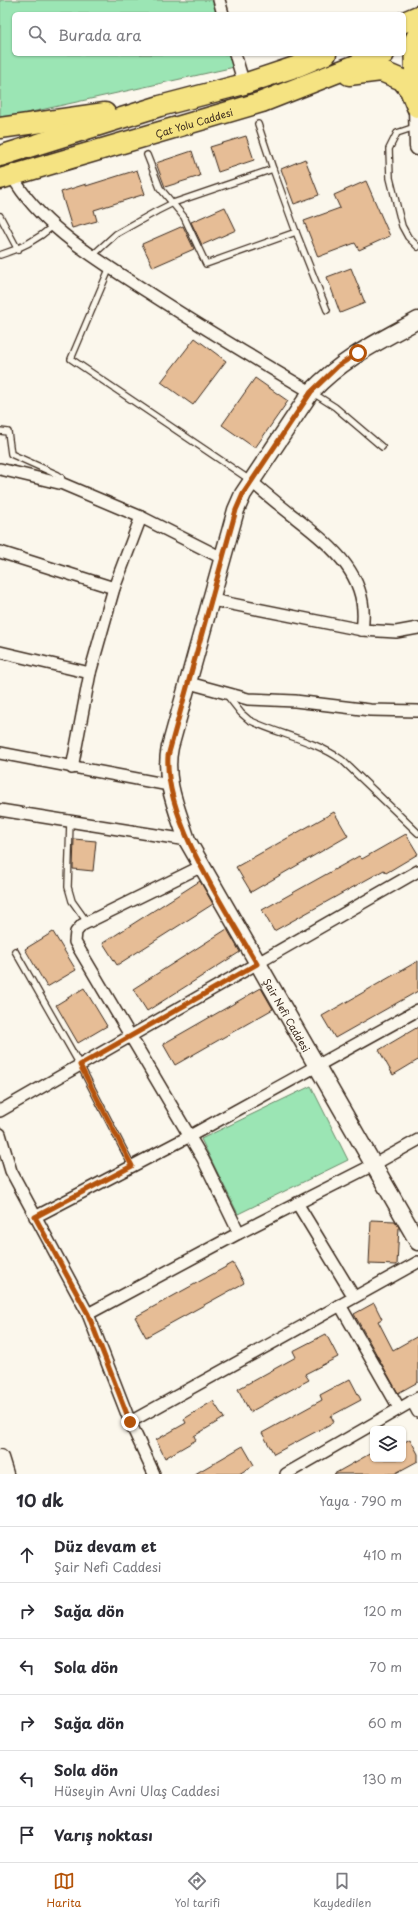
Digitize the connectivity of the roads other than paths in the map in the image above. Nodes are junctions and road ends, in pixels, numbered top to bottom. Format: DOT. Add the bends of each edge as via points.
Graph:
graph roads {
  1 [pos="219,0"];
  2 [pos="222,12"];
  3 [pos="418,16"];
  4 [pos="406,21"];
  5 [pos="414,41"];
  6 [pos="237,56"];
  7 [pos="321,56"];
  8 [pos="379,56"];
  9 [pos="327,76"];
  10 [pos="244,84"];
  11 [pos="160,106"];
  12 [pos="416,107"];
  13 [pos="258,124"];
  14 [pos="417,127"];
  15 [pos="0,128"];
  16 [pos="418,147"];
  17 [pos="147,155"];
  18 [pos="0,156"];
  19 [pos="273,169"];
  20 [pos="6,177"];
  21 [pos="173,203"];
  22 [pos="0,216"];
  23 [pos="53,226"];
  24 [pos="296,232"];
  25 [pos="418,247"];
  26 [pos="18,250"];
  27 [pos="93,255"];
  28 [pos="0,256"];
  29 [pos="110,267"];
  30 [pos="327,310"];
  31 [pos="418,320"];
  32 [pos="311,392"];
  33 [pos="0,431"];
  34 [pos="382,447"];
  35 [pos="0,469"];
  36 [pos="252,482"];
  37 [pos="63,484"];
  38 [pos="141,517"];
  39 [pos="0,552"];
  40 [pos="224,559"];
  41 [pos="114,588"];
  42 [pos="212,600"];
  43 [pos="418,628"];
  44 [pos="362,630"];
  45 [pos="0,652"];
  46 [pos="90,673"];
  47 [pos="189,684"];
  48 [pos="226,694"];
  49 [pos="418,710"];
  50 [pos="0,753"];
  51 [pos="72,768"];
  52 [pos="169,785"];
  53 [pos="0,810"];
  54 [pos="70,821"];
  55 [pos="418,833"];
  56 [pos="187,840"];
  57 [pos="202,866"];
  58 [pos="418,871"];
  59 [pos="87,922"];
  60 [pos="15,950"];
  61 [pos="257,964"];
  62 [pos="418,1010"];
  63 [pos="130,1036"];
  64 [pos="80,1065"];
  65 [pos="317,1065"];
  66 [pos="0,1111"];
  67 [pos="0,1134"];
  68 [pos="190,1136"];
  69 [pos="418,1140"];
  70 [pos="373,1165"];
  71 [pos="132,1166"];
  72 [pos="297,1202"];
  73 [pos="35,1217"];
  74 [pos="239,1233"];
  75 [pos="418,1242"];
  76 [pos="418,1262"];
  77 [pos="354,1297"];
  78 [pos="340,1304"];
  79 [pos="88,1314"];
  80 [pos="415,1399"];
  81 [pos="399,1408"];
  82 [pos="418,1412"];
  83 [pos="130,1422"];
  84 [pos="0,1458"];
  85 [pos="5,1474"];
  86 [pos="154,1474"];
  87 [pos="286,1474"];
  1 -- 2 [label="street"];
  3 -- 4 [label="highway"];
  5 -- 12 [label="highway"];
  6 -- 10 [label="street"];
  7 -- 10 [label="highway"];
  8 -- 9 [label="highway, Çat Yolu Caddesi"];
  9 -- 12 [label="highway" via="381,71 402,80 410,90"];
  9 -- 20 [label="highway, Çat Yolu Caddesi" via="262,102"];
  10 -- 11 [label="highway"];
  11 -- 15 [label="highway"];
  11 -- 18 [label="highway"];
  12 -- 14 [label="street"];
  13 -- 19 [label="lane"];
  14 -- 16 [label="street"];
  14 -- 25 [label="lane" via="398,133 389,148 390,178 402,226"];
  17 -- 21 [label="lane" via="160,188"];
  19 -- 21 [label="lane"];
  19 -- 24 [label="lane"];
  20 -- 23 [label="street"];
  21 -- 24 [label="lane" via="184,217 206,264"];
  21 -- 27 [label="lane" via="116,234"];
  22 -- 26 [label="lane"];
  23 -- 26 [label="lane"];
  23 -- 27 [label="street"];
  24 -- 30 [label="lane"];
  26 -- 28 [label="lane"];
  27 -- 29 [label="street"];
  29 -- 32 [label="street" via="204,328"];
  29 -- 36 [label="lane" via="71,360"];
  31 -- 32 [label="street, Şair Nefi Caddesi" via="338,366"];
  32 -- 34 [label="lane" via="328,401"];
  32 -- 36 [label="street, Şair Nefi Caddesi"];
  33 -- 37 [label="lane" via="8,432 11,454 58,475"];
  35 -- 37 [label="street"];
  36 -- 40 [label="street, Şair Nefi Caddesi" via="236,510"];
  36 -- 44 [label="street" via="320,538 347,565 361,593 364,609"];
  37 -- 38 [label="street"];
  38 -- 40 [label="street"];
  38 -- 41 [label="street"];
  39 -- 41 [label="street"];
  40 -- 42 [label="street, Şair Nefi Caddesi"];
  41 -- 46 [label="street"];
  42 -- 44 [label="street"];
  42 -- 47 [label="street, Şair Nefi Caddesi"];
  43 -- 44 [label="street" via="396,632"];
  45 -- 46 [label="street"];
  46 -- 51 [label="street"];
  47 -- 48 [label="street"];
  47 -- 52 [label="street, Şair Nefi Caddesi" via="168,756"];
  48 -- 49 [label="street" via="248,699 295,701 370,710"];
  48 -- 55 [label="lane" via="241,714 249,720 314,744 342,760"];
  50 -- 51 [label="street"];
  51 -- 52 [label="street"];
  52 -- 56 [label="street, Şair Nefi Caddesi"];
  53 -- 54 [label="street"];
  54 -- 56 [label="street"];
  54 -- 59 [label="lane" via="68,887 72,901"];
  56 -- 57 [label="street, Şair Nefi Caddesi"];
  57 -- 59 [label="street"];
  57 -- 61 [label="street, Şair Nefi Caddesi"];
  58 -- 61 [label="street"];
  59 -- 63 [label="street" via="78,928 75,942"];
  60 -- 64 [label="lane"];
  61 -- 63 [label="street"];
  61 -- 65 [label="street, Şair Nefi Caddesi"];
  62 -- 65 [label="street"];
  63 -- 64 [label="street"];
  63 -- 68 [label="street"];
  64 -- 66 [label="street"];
  64 -- 71 [label="lane"];
  65 -- 68 [label="street"];
  65 -- 70 [label="street, Şair Nefi Caddesi"];
  67 -- 73 [label="street" via="11,1171"];
  68 -- 71 [label="street"];
  68 -- 74 [label="street"];
  69 -- 70 [label="street"];
  70 -- 72 [label="street"];
  70 -- 75 [label="street, Şair Nefi Caddesi"];
  71 -- 73 [label="street"];
  72 -- 74 [label="street"];
  72 -- 77 [label="street"];
  73 -- 79 [label="street"];
  74 -- 79 [label="street"];
  76 -- 77 [label="street"];
  77 -- 78 [label="street"];
  78 -- 81 [label="street"];
  78 -- 83 [label="street"];
  79 -- 83 [label="street"];
  80 -- 81 [label="street"];
  80 -- 82 [label="street"];
  81 -- 87 [label="street"];
  83 -- 86 [label="street"];
  84 -- 85 [label="street"];
}
